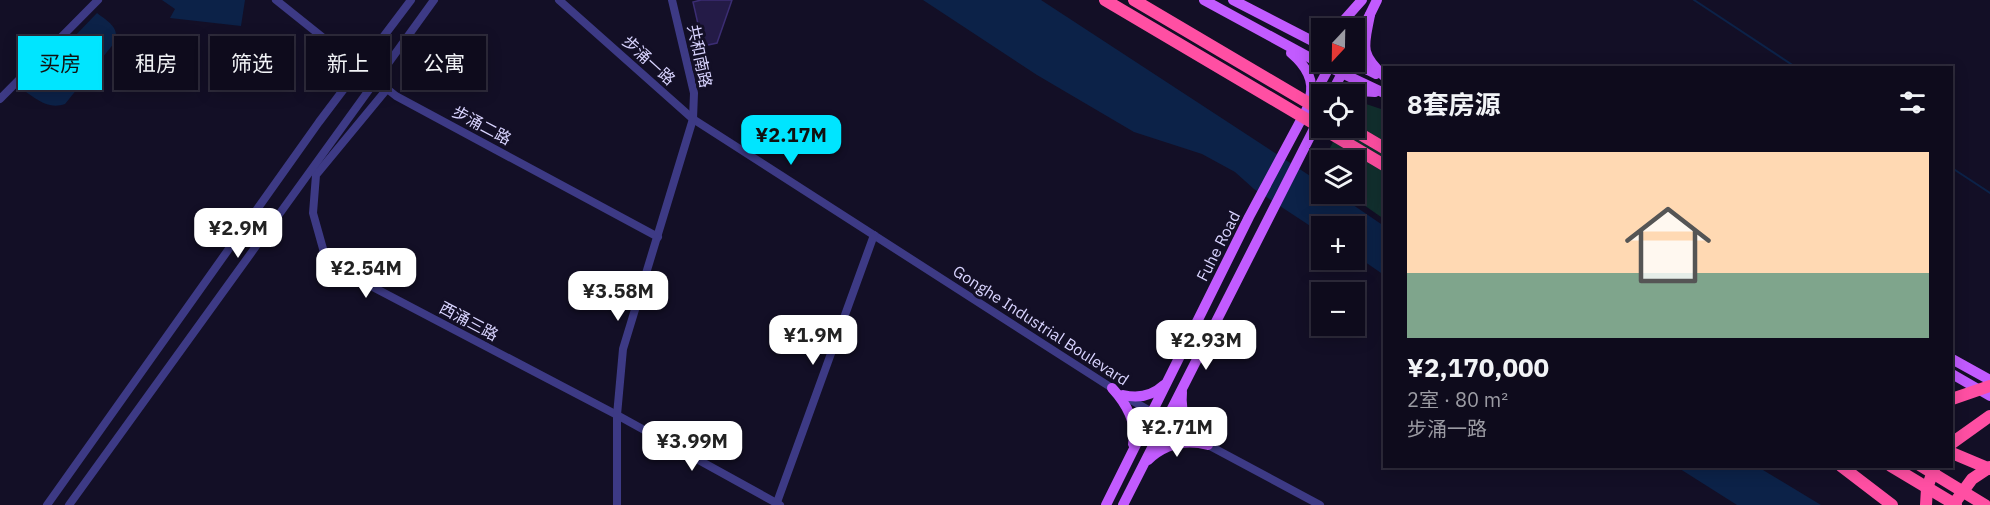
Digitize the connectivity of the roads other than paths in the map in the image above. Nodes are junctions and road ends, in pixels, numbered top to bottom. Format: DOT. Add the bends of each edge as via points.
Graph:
graph roads {
  1 [pos="98,0"];
  2 [pos="276,0"];
  3 [pos="411,0"];
  4 [pos="434,0"];
  5 [pos="559,0"];
  6 [pos="672,0"];
  7 [pos="1105,0"];
  8 [pos="1134,0"];
  9 [pos="1204,0"];
  10 [pos="1233,0"];
  11 [pos="1363,0"];
  12 [pos="1377,0"];
  13 [pos="1370,15"];
  14 [pos="1346,18"];
  15 [pos="1354,18"];
  16 [pos="1365,25"];
  17 [pos="1297,34"];
  18 [pos="1311,35"];
  19 [pos="320,36"];
  20 [pos="384,36"];
  21 [pos="1275,39"];
  22 [pos="1311,41"];
  23 [pos="1311,56"];
  24 [pos="390,61"];
  25 [pos="1365,69"];
  26 [pos="1326,72"];
  27 [pos="1339,72"];
  28 [pos="1342,74"];
  29 [pos="1383,76"];
  30 [pos="1383,77"];
  31 [pos="1336,84"];
  32 [pos="343,90"];
  33 [pos="369,90"];
  34 [pos="386,90"];
  35 [pos="389,90"];
  36 [pos="1365,91"];
  37 [pos="1383,93"];
  38 [pos="1383,93"];
  39 [pos="0,99"];
  40 [pos="1307,108"];
  41 [pos="1311,108"];
  42 [pos="693,119"];
  43 [pos="1311,132"];
  44 [pos="1365,137"];
  45 [pos="1383,147"];
  46 [pos="1383,164"];
  47 [pos="874,235"];
  48 [pos="658,237"];
  49 [pos="1953,360"];
  50 [pos="1953,375"];
  51 [pos="1170,377"];
  52 [pos="1990,380"];
  53 [pos="1184,385"];
  54 [pos="1990,386"];
  55 [pos="1112,388"];
  56 [pos="1123,395"];
  57 [pos="1990,396"];
  58 [pos="1953,399"];
  59 [pos="1152,412"];
  60 [pos="617,415"];
  61 [pos="1990,416"];
  62 [pos="1166,420"];
  63 [pos="1953,442"];
  64 [pos="1208,445"];
  65 [pos="1953,453"];
  66 [pos="1129,459"];
  67 [pos="1143,465"];
  68 [pos="1844,468"];
  69 [pos="1895,468"];
  70 [pos="1924,468"];
  71 [pos="1934,468"];
  72 [pos="1990,468"];
  73 [pos="47,505"];
  74 [pos="69,505"];
  75 [pos="617,505"];
  76 [pos="778,505"];
  77 [pos="1106,505"];
  78 [pos="1124,505"];
  79 [pos="1320,505"];
  80 [pos="1892,505"];
  81 [pos="1926,505"];
  82 [pos="1955,505"];
  83 [pos="1985,505"];
  1 -- 39 [label="street"];
  2 -- 19 [label="street, 步涌二路"];
  3 -- 20 [label="street"];
  4 -- 24 [label="street"];
  5 -- 42 [label="street, 步涌一路"];
  6 -- 42 [label="street, 共和南路" via="694,93"];
  7 -- 46 [label="highway, bridge"];
  8 -- 41 [label="highway, bridge"];
  9 -- 21 [label="main road"];
  10 -- 17 [label="main road"];
  11 -- 14 [label="main road"];
  11 -- 15 [label="main road"];
  12 -- 13 [label="main road"];
  13 -- 16 [label="main road"];
  13 -- 29 [label="main road" via="1364,49 1368,60"];
  17 -- 18 [label="main road"];
  17 -- 22 [label="main road"];
  21 -- 23 [label="main road"];
  21 -- 40 [label="main road" via="1298,59 1308,74 1312,92"];
  25 -- 30 [label="main road"];
  26 -- 40 [label="main road, Fuhe Road"];
  27 -- 28 [label="main road"];
  28 -- 31 [label="main road"];
  28 -- 37 [label="main road"];
  32 -- 73 [label="street"];
  33 -- 74 [label="street"];
  34 -- 60 [label="street, 西涌三路" via="316,175 313,213 327,263"];
  35 -- 48 [label="street, 步涌二路"];
  36 -- 38 [label="main road"];
  40 -- 51 [label="main road, Fuhe Road"];
  42 -- 47 [label="street, 步涌一路"];
  42 -- 48 [label="street, 共和南路"];
  43 -- 53 [label="main road, Fuhe Road"];
  44 -- 45 [label="highway"];
  47 -- 55 [label="street, Gonghe Industrial Boulevard"];
  47 -- 76 [label="street"];
  48 -- 60 [label="street, 共和南路" via="623,350"];
  49 -- 52 [label="main road"];
  50 -- 57 [label="main road"];
  51 -- 56 [label="main road" via="1159,390 1148,395"];
  51 -- 59 [label="main road, Fuhe Road"];
  53 -- 62 [label="main road, Fuhe Road"];
  53 -- 64 [label="main road" via="1181,398 1185,419"];
  54 -- 58 [label="highway, bridge"];
  55 -- 56 [label="street, Gonghe Industrial Boulevard"];
  55 -- 66 [label="main road" via="1127,407 1132,422 1135,438"];
  56 -- 59 [label="street, Gonghe Industrial Boulevard"];
  59 -- 62 [label="street, Gonghe Industrial Boulevard"];
  59 -- 66 [label="main road, Fuhe Road"];
  60 -- 75 [label="street, 共和南路"];
  60 -- 76 [label="street, 西涌三路"];
  61 -- 63 [label="highway"];
  62 -- 64 [label="street, Gonghe Industrial Boulevard"];
  62 -- 67 [label="main road, Fuhe Road"];
  64 -- 67 [label="main road" via="1172,445"];
  64 -- 79 [label="street, Gonghe Industrial Boulevard"];
  65 -- 72 [label="highway, bridge"];
  66 -- 77 [label="main road, Fuhe Road"];
  67 -- 78 [label="main road, Fuhe Road"];
  68 -- 80 [label="highway"];
  69 -- 82 [label="highway, bridge"];
  70 -- 83 [label="highway, bridge"];
  71 -- 81 [label="highway, bridge"];
  72 -- 82 [label="highway, bridge" via="1972,479"];
}
